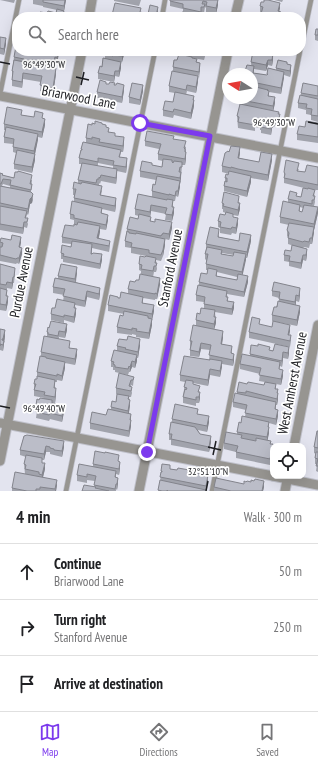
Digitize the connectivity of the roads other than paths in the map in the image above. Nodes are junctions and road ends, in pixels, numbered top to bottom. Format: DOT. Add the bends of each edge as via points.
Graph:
graph roads {
  1 [pos="19,0"];
  2 [pos="92,0"];
  3 [pos="165,0"];
  4 [pos="239,0"];
  5 [pos="311,0"];
  6 [pos="17,12"];
  7 [pos="90,12"];
  8 [pos="163,12"];
  9 [pos="236,12"];
  10 [pos="306,25"];
  11 [pos="12,35"];
  12 [pos="81,56"];
  13 [pos="154,56"];
  14 [pos="227,56"];
  15 [pos="300,56"];
  16 [pos="0,95"];
  17 [pos="70,109"];
  18 [pos="140,123"];
  19 [pos="210,136"];
  20 [pos="280,150"];
  21 [pos="318,158"];
  22 [pos="318,325"];
  23 [pos="4,424"];
  24 [pos="77,438"];
  25 [pos="295,443"];
  26 [pos="147,452"];
  27 [pos="0,461"];
  28 [pos="217,465"];
  29 [pos="270,475"];
  30 [pos="287,479"];
  31 [pos="295,479"];
  32 [pos="318,485"];
  33 [pos="66,491"];
  34 [pos="139,491"];
  35 [pos="212,491"];
  36 [pos="285,491"];
  1 -- 6 [label="lane"];
  2 -- 7 [label="street"];
  3 -- 8 [label="lane"];
  4 -- 9 [label="street"];
  5 -- 10 [label="lane"];
  11 -- 16 [label="lane"];
  12 -- 17 [label="street, Purdue Avenue"];
  13 -- 18 [label="lane"];
  14 -- 19 [label="street, Stanford Avenue"];
  15 -- 20 [label="lane"];
  16 -- 17 [label="street, Briarwood Lane"];
  17 -- 18 [label="street, Briarwood Lane"];
  17 -- 23 [label="street, Purdue Avenue"];
  18 -- 19 [label="street, Briarwood Lane"];
  18 -- 24 [label="lane"];
  19 -- 20 [label="street, Briarwood Lane"];
  19 -- 26 [label="street, Stanford Avenue"];
  20 -- 21 [label="street, Briarwood Lane"];
  20 -- 28 [label="lane"];
  22 -- 25 [label="street, West Amherst Avenue"];
  23 -- 24 [label="street"];
  23 -- 27 [label="street, Purdue Avenue"];
  24 -- 26 [label="street"];
  24 -- 33 [label="lane"];
  26 -- 28 [label="street"];
  26 -- 34 [label="street, Stanford Avenue"];
  28 -- 29 [label="street"];
  28 -- 35 [label="lane"];
  30 -- 36 [label="street"];
  31 -- 32 [label="street"];
}
